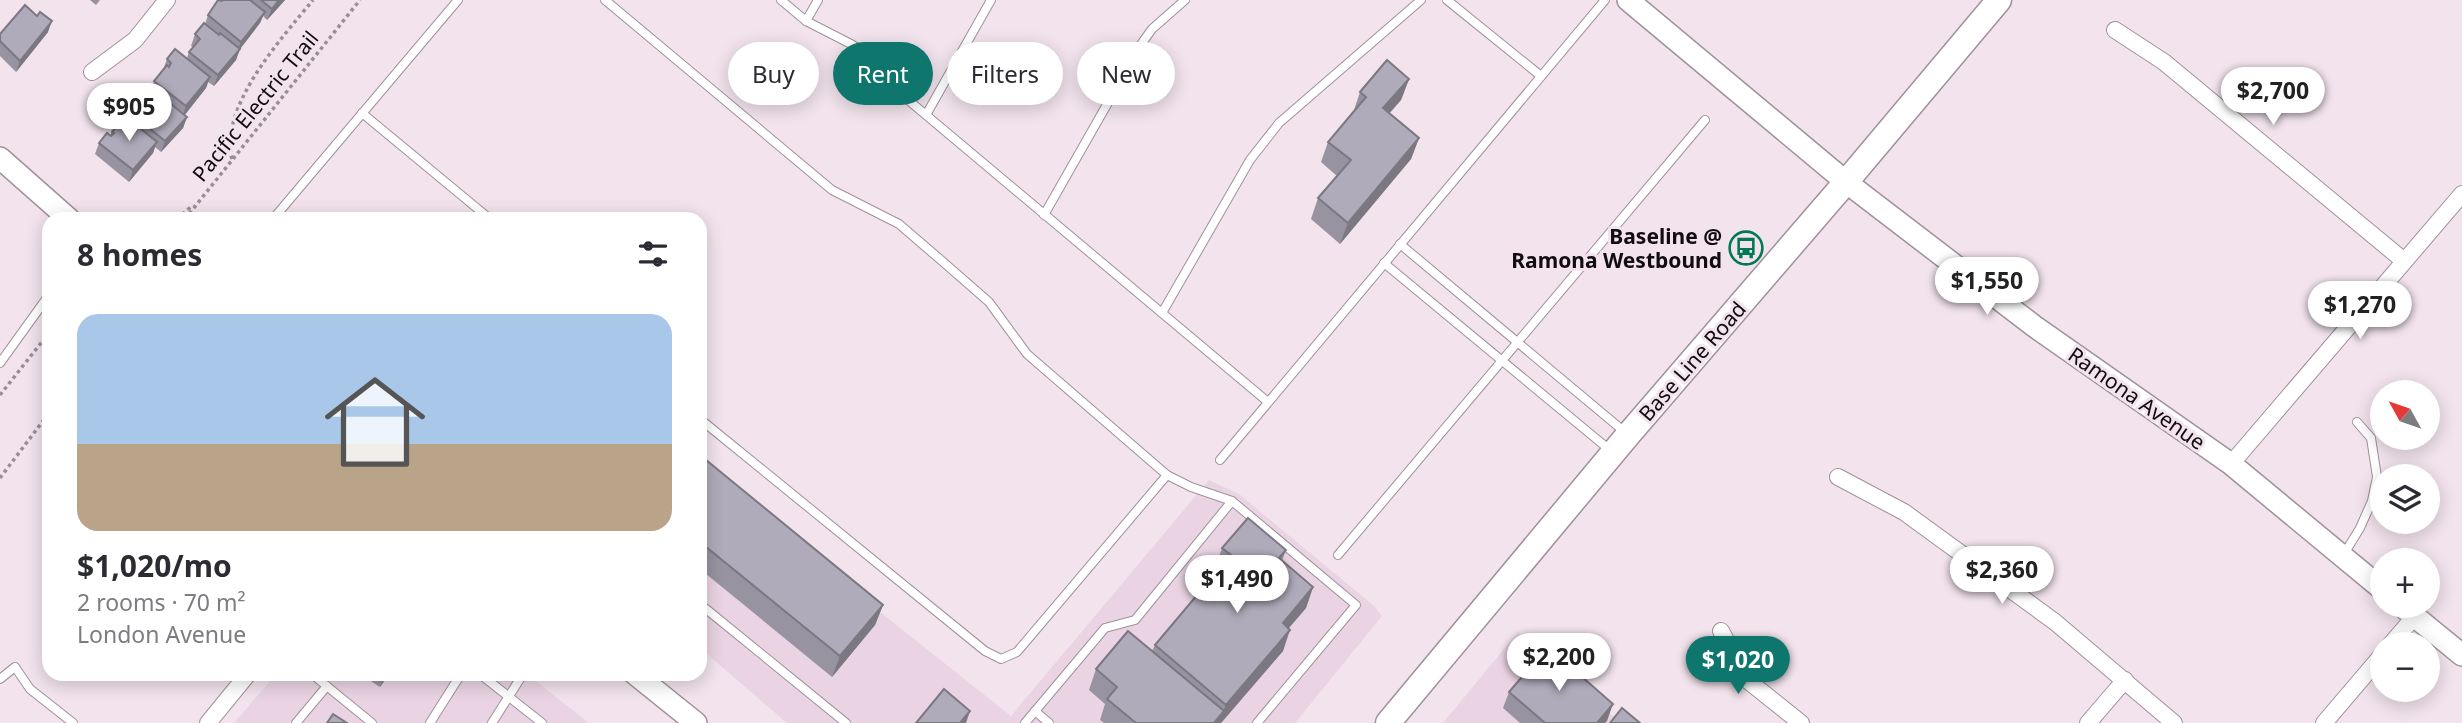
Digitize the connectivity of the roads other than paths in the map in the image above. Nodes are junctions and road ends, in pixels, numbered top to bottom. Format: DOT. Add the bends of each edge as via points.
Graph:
graph roads {
  1 [pos="167,0"];
  2 [pos="458,0"];
  3 [pos="606,0"];
  4 [pos="781,0"];
  5 [pos="818,0"];
  6 [pos="991,0"];
  7 [pos="1185,0"];
  8 [pos="1421,0"];
  9 [pos="1447,0"];
  10 [pos="1605,0"];
  11 [pos="1628,0"];
  12 [pos="1999,0"];
  13 [pos="806,21"];
  14 [pos="2115,30"];
  15 [pos="92,72"];
  16 [pos="1541,76"];
  17 [pos="362,113"];
  18 [pos="926,115"];
  19 [pos="1705,120"];
  20 [pos="0,158"];
  21 [pos="1846,182"];
  22 [pos="2462,194"];
  23 [pos="61,212"];
  24 [pos="279,212"];
  25 [pos="482,212"];
  26 [pos="1044,215"];
  27 [pos="1400,244"];
  28 [pos="2404,261"];
  29 [pos="1384,263"];
  30 [pos="42,304"];
  31 [pos="1162,313"];
  32 [pos="1517,342"];
  33 [pos="1,360"];
  34 [pos="1501,361"];
  35 [pos="1268,402"];
  36 [pos="2357,422"];
  37 [pos="707,425"];
  38 [pos="1620,444"];
  39 [pos="1220,460"];
  40 [pos="2231,464"];
  41 [pos="1167,475"];
  42 [pos="1838,477"];
  43 [pos="1232,501"];
  44 [pos="1338,555"];
  45 [pos="2343,556"];
  46 [pos="2370,579"];
  47 [pos="707,610"];
  48 [pos="2417,618"];
  49 [pos="1721,631"];
  50 [pos="2462,655"];
  51 [pos="2370,669"];
  52 [pos="0,679"];
  53 [pos="2124,680"];
  54 [pos="242,681"];
  55 [pos="321,681"];
  56 [pos="457,681"];
  57 [pos="490,681"];
  58 [pos="518,681"];
  59 [pos="644,681"];
  60 [pos="327,686"];
  61 [pos="509,695"];
  62 [pos="1035,711"];
  63 [pos="73,723"];
  64 [pos="208,723"];
  65 [pos="296,723"];
  66 [pos="372,723"];
  67 [pos="430,723"];
  68 [pos="492,723"];
  69 [pos="542,723"];
  70 [pos="696,723"];
  71 [pos="846,723"];
  72 [pos="1025,723"];
  73 [pos="1049,723"];
  74 [pos="1257,723"];
  75 [pos="1389,723"];
  76 [pos="1801,723"];
  77 [pos="2088,723"];
  78 [pos="2174,723"];
  79 [pos="2324,723"];
  1 -- 15 [label="street" via="135,40"];
  2 -- 17 [label="lane"];
  3 -- 41 [label="lane" via="832,190 899,224 934,253 989,303 1027,354"];
  4 -- 13 [label="lane"];
  5 -- 13 [label="lane"];
  6 -- 18 [label="lane"];
  7 -- 26 [label="lane" via="1142,43"];
  8 -- 31 [label="lane" via="1279,123 1262,143"];
  9 -- 16 [label="lane"];
  10 -- 16 [label="lane"];
  11 -- 21 [label="street, Ramona Avenue"];
  12 -- 21 [label="main road, Base Line Road"];
  13 -- 18 [label="lane" via="870,57"];
  14 -- 28 [label="street" via="2164,62"];
  16 -- 27 [label="lane"];
  17 -- 24 [label="lane"];
  17 -- 25 [label="lane"];
  18 -- 26 [label="lane"];
  19 -- 32 [label="lane"];
  20 -- 23 [label="street"];
  21 -- 38 [label="main road, Base Line Road"];
  21 -- 40 [label="street, Ramona Avenue" via="2034,327"];
  22 -- 28 [label="street"];
  26 -- 31 [label="lane"];
  27 -- 29 [label="lane"];
  27 -- 32 [label="lane"];
  28 -- 40 [label="street"];
  29 -- 34 [label="lane"];
  29 -- 35 [label="lane"];
  30 -- 33 [label="lane"];
  31 -- 35 [label="lane"];
  32 -- 34 [label="lane"];
  32 -- 38 [label="lane"];
  34 -- 38 [label="lane"];
  34 -- 44 [label="lane"];
  35 -- 39 [label="lane"];
  36 -- 45 [label="lane" via="2371,438 2377,477 2372,501"];
  37 -- 41 [label="lane" via="1001,659 1017,652"];
  38 -- 75 [label="main road, Base Line Road"];
  40 -- 45 [label="street, Ramona Avenue"];
  41 -- 43 [label="lane"];
  42 -- 53 [label="street" via="1904,512 2055,622"];
  43 -- 62 [label="lane" via="1135,620 1105,628"];
  43 -- 74 [label="lane" via="1356,605"];
  45 -- 46 [label="street, Ramona Avenue"];
  47 -- 71 [label="lane"];
  48 -- 50 [label="street"];
  49 -- 76 [label="street" via="1747,680"];
  51 -- 79 [label="street"];
  52 -- 63 [label="lane" via="15,667 30,689"];
  53 -- 77 [label="street"];
  53 -- 78 [label="street"];
  54 -- 64 [label="street"];
  55 -- 60 [label="lane"];
  56 -- 67 [label="lane"];
  57 -- 61 [label="lane"];
  58 -- 61 [label="lane"];
  59 -- 70 [label="street"];
  60 -- 65 [label="lane"];
  60 -- 66 [label="lane"];
  61 -- 68 [label="lane"];
  61 -- 69 [label="lane"];
  62 -- 72 [label="lane"];
  62 -- 73 [label="lane"];
}
